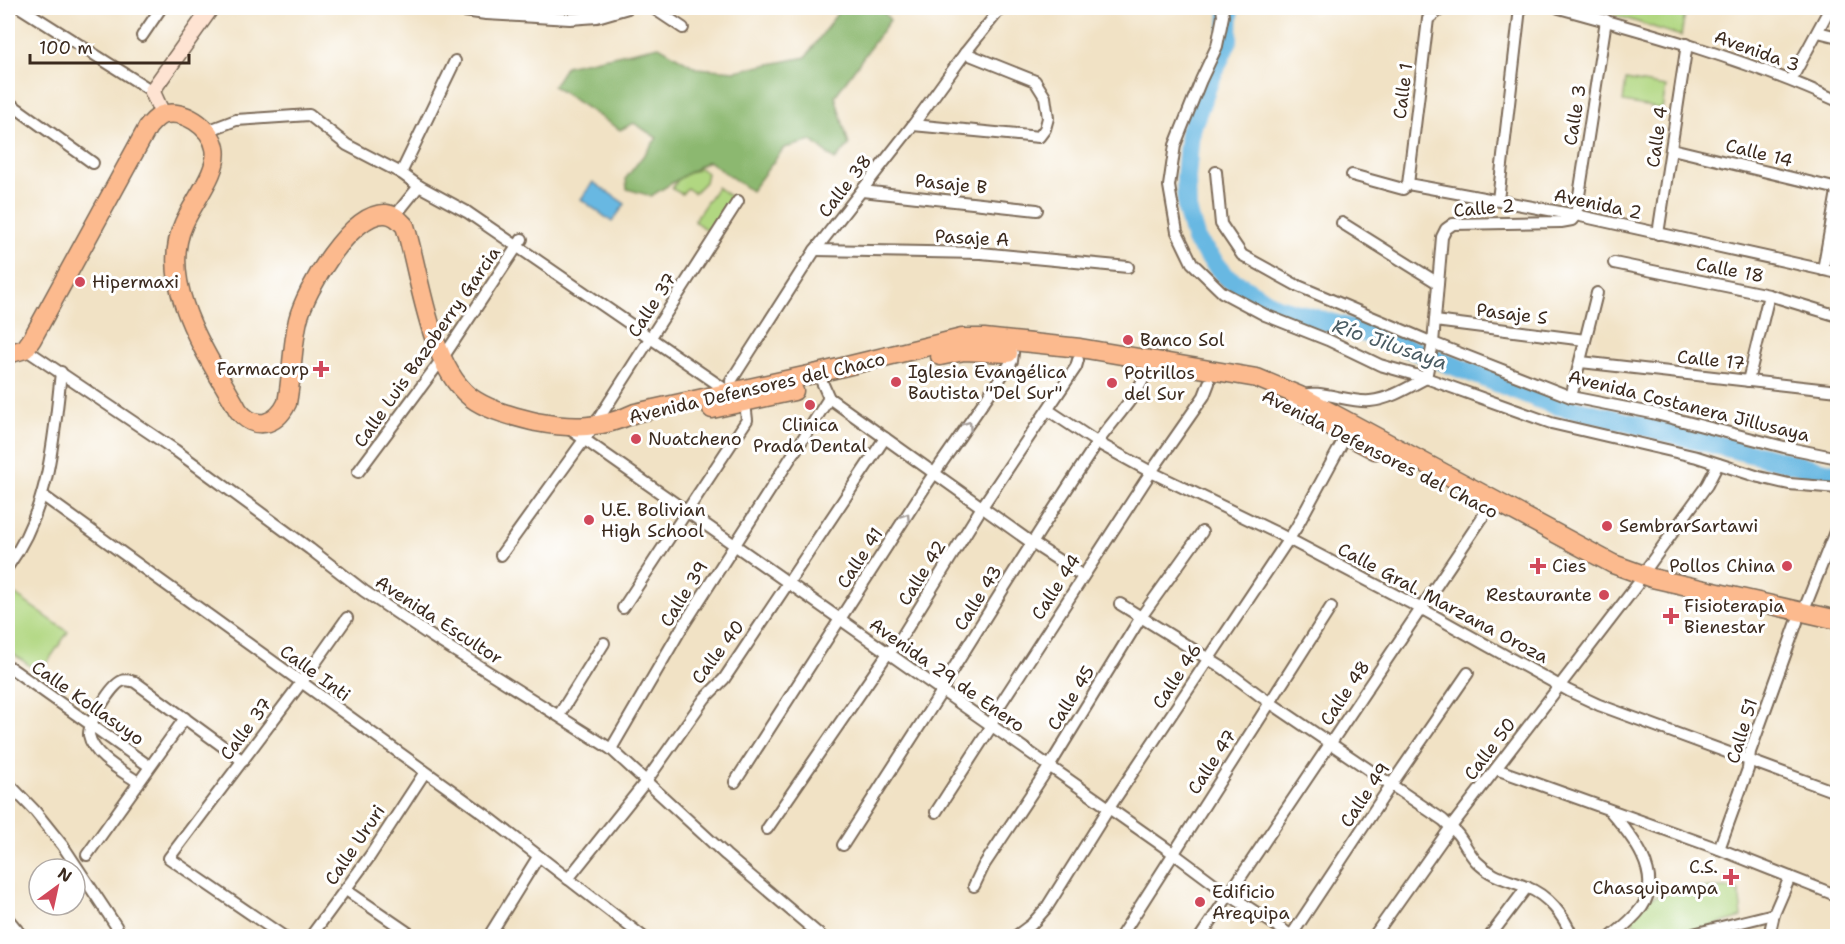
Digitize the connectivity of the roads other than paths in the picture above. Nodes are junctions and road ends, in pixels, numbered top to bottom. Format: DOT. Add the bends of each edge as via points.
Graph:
graph roads {
  1 [pos="21,8"];
  2 [pos="161,8"];
  3 [pos="212,8"];
  4 [pos="457,8"];
  5 [pos="628,8"];
  6 [pos="653,8"];
  7 [pos="1001,8"];
  8 [pos="1222,8"];
  9 [pos="1442,8"];
  10 [pos="1520,8"];
  11 [pos="1559,8"];
  12 [pos="1830,8"];
  13 [pos="1606,20"];
  14 [pos="683,28"];
  15 [pos="1818,32"];
  16 [pos="142,36"];
  17 [pos="1838,37"];
  18 [pos="1687,44"];
  19 [pos="965,53"];
  20 [pos="455,61"];
  21 [pos="1791,80"];
  22 [pos="152,91"];
  23 [pos="1838,101"];
  24 [pos="8,102"];
  25 [pos="163,115"];
  26 [pos="913,125"];
  27 [pos="207,130"];
  28 [pos="1672,149"];
  29 [pos="93,163"];
  30 [pos="1216,172"];
  31 [pos="401,173"];
  32 [pos="1352,175"];
  33 [pos="1408,184"];
  34 [pos="419,186"];
  35 [pos="1837,188"];
  36 [pos="862,191"];
  37 [pos="1498,200"];
  38 [pos="738,201"];
  39 [pos="1036,210"];
  40 [pos="1576,215"];
  41 [pos="395,216"];
  42 [pos="1342,223"];
  43 [pos="1658,234"];
  44 [pos="519,244"];
  45 [pos="815,250"];
  46 [pos="1614,264"];
  47 [pos="1128,267"];
  48 [pos="1823,270"];
  49 [pos="1838,273"];
  50 [pos="1438,283"];
  51 [pos="1597,293"];
  52 [pos="1769,295"];
  53 [pos="1838,316"];
  54 [pos="1435,321"];
  55 [pos="651,337"];
  56 [pos="1585,340"];
  57 [pos="1013,347"];
  58 [pos="16,351"];
  59 [pos="1432,352"];
  60 [pos="1079,354"];
  61 [pos="442,359"];
  62 [pos="1581,362"];
  63 [pos="1147,366"];
  64 [pos="61,372"];
  65 [pos="1210,377"];
  66 [pos="1426,378"];
  67 [pos="1748,381"];
  68 [pos="823,386"];
  69 [pos="1838,391"];
  70 [pos="1571,397"];
  71 [pos="738,398"];
  72 [pos="1295,401"];
  73 [pos="1048,410"];
  74 [pos="1350,430"];
  75 [pos="589,433"];
  76 [pos="885,438"];
  77 [pos="1098,443"];
  78 [pos="1838,458"];
  79 [pos="1718,464"];
  80 [pos="358,472"];
  81 [pos="1150,472"];
  82 [pos="934,473"];
  83 [pos="1838,488"];
  84 [pos="42,495"];
  85 [pos="1491,504"];
  86 [pos="982,507"];
  87 [pos="687,512"];
  88 [pos="1838,524"];
  89 [pos="1202,532"];
  90 [pos="1288,540"];
  91 [pos="1032,543"];
  92 [pos="734,545"];
  93 [pos="501,555"];
  94 [pos="8,566"];
  95 [pos="1083,576"];
  96 [pos="1639,580"];
  97 [pos="787,583"];
  98 [pos="1120,604"];
  99 [pos="1331,607"];
  100 [pos="623,608"];
  101 [pos="1422,609"];
  102 [pos="1141,617"];
  103 [pos="1800,617"];
  104 [pos="347,618"];
  105 [pos="840,620"];
  106 [pos="1838,620"];
  107 [pos="1838,632"];
  108 [pos="604,643"];
  109 [pos="888,652"];
  110 [pos="1209,659"];
  111 [pos="8,666"];
  112 [pos="1468,673"];
  113 [pos="302,683"];
  114 [pos="1559,685"];
  115 [pos="942,691"];
  116 [pos="1270,702"];
  117 [pos="559,716"];
  118 [pos="185,718"];
  119 [pos="90,724"];
  120 [pos="991,727"];
  121 [pos="1330,744"];
  122 [pos="611,749"];
  123 [pos="243,760"];
  124 [pos="1749,760"];
  125 [pos="149,766"];
  126 [pos="1049,767"];
  127 [pos="1496,769"];
  128 [pos="425,772"];
  129 [pos="647,780"];
  130 [pos="138,782"];
  131 [pos="735,782"];
  132 [pos="1391,785"];
  133 [pos="9,788"];
  134 [pos="1838,793"];
  135 [pos="1109,808"];
  136 [pos="936,812"];
  137 [pos="1611,812"];
  138 [pos="1451,827"];
  139 [pos="767,829"];
  140 [pos="843,845"];
  141 [pos="1719,849"];
  142 [pos="1173,853"];
  143 [pos="87,855"];
  144 [pos="538,857"];
  145 [pos="1790,877"];
  146 [pos="568,879"];
  147 [pos="974,886"];
  148 [pos="1527,887"];
  149 [pos="346,890"];
  150 [pos="1228,894"];
  151 [pos="1838,896"];
  152 [pos="1774,914"];
  153 [pos="8,919"];
  154 [pos="22,936"];
  155 [pos="120,936"];
  156 [pos="283,936"];
  157 [pos="311,936"];
  158 [pos="413,936"];
  159 [pos="489,936"];
  160 [pos="642,936"];
  161 [pos="821,936"];
  162 [pos="1016,936"];
  163 [pos="1121,936"];
  164 [pos="1201,936"];
  165 [pos="1292,936"];
  166 [pos="1374,936"];
  167 [pos="1490,936"];
  168 [pos="1572,936"];
  169 [pos="1612,936"];
  170 [pos="1685,936"];
  171 [pos="1769,936"];
  1 -- 22 [label="street"];
  2 -- 16 [label="street"];
  3 -- 22 [label="street"];
  4 -- 5 [label="street" via="486,14 570,19 597,17"];
  6 -- 14 [label="street"];
  7 -- 19 [label="street, Calle 38"];
  8 -- 66 [label="street" via="1217,46 1175,145 1169,186 1177,232 1192,263 1222,292 1265,315 1380,365"];
  9 -- 33 [label="street, Calle 1" via="1428,19"];
  10 -- 37 [label="street, Calle 2"];
  11 -- 13 [label="street, Avenida 3"];
  12 -- 15 [label="street"];
  13 -- 18 [label="street, Avenida 3"];
  13 -- 40 [label="street, Calle 3"];
  15 -- 17 [label="street"];
  15 -- 21 [label="street"];
  18 -- 21 [label="street, Avenida 3"];
  18 -- 28 [label="street, Calle 4"];
  19 -- 26 [label="street, Calle 38"];
  19 -- 26 [label="street" via="1035,81 1045,97 1045,129 1039,137"];
  20 -- 31 [label="street"];
  21 -- 23 [label="street, Avenida 3"];
  22 -- 25 [label="street"];
  24 -- 29 [label="street"];
  25 -- 27 [label="main road" via="185,116"];
  25 -- 58 [label="main road" via="144,134 43,319"];
  26 -- 36 [label="street, Calle 38"];
  27 -- 31 [label="street" via="236,120 309,115 347,145"];
  27 -- 41 [label="main road" via="216,156 179,236 178,283 187,316 238,410 252,422 273,421 282,414 287,403 298,320 309,291 332,255 362,222 384,214"];
  28 -- 35 [label="street, Calle 14"];
  28 -- 43 [label="street, Calle 4"];
  30 -- 59 [label="street, Avenida Costanera Jillusaya" via="1221,224 1242,255"];
  31 -- 34 [label="street"];
  32 -- 33 [label="street, Avenida 2" via="1403,189"];
  33 -- 37 [label="street, Avenida 2"];
  34 -- 41 [label="street"];
  34 -- 44 [label="street"];
  35 -- 48 [label="street"];
  36 -- 39 [label="street, Pasaje B"];
  36 -- 45 [label="street, Calle 38"];
  37 -- 40 [label="street, Avenida 2"];
  38 -- 55 [label="street, Calle 37"];
  40 -- 43 [label="street, Avenida 2"];
  40 -- 50 [label="street, Calle 2" via="1561,222 1453,224 1442,237"];
  41 -- 61 [label="main road" via="405,226 411,243"];
  42 -- 50 [label="street"];
  43 -- 48 [label="street, Avenida 2"];
  44 -- 55 [label="street"];
  44 -- 61 [label="street, Calle Luis Bazoberry Garcia"];
  45 -- 47 [label="street, Pasaje A" via="981,253"];
  45 -- 71 [label="street, Calle 38" via="731,381"];
  46 -- 52 [label="street, Calle 18"];
  48 -- 49 [label="street, Avenida 2"];
  50 -- 54 [label="street, Calle 2"];
  51 -- 56 [label="street"];
  52 -- 53 [label="street, Calle 18"];
  52 -- 67 [label="street"];
  54 -- 56 [label="street, Pasaje S"];
  54 -- 59 [label="street, Calle 2"];
  55 -- 71 [label="street"];
  55 -- 75 [label="street, Calle 37"];
  56 -- 62 [label="street"];
  57 -- 60 [label="main road, Avenida Defensores del Chaco"];
  57 -- 68 [label="main road, Avenida Defensores del Chaco" via="952,353"];
  82 -- 57 [label="street, Calle 41, one-way" via="1012,361"];
  58 -- 64 [label="street, Avenida Escultor"];
  59 -- 66 [label="street, Calle 2"];
  59 -- 70 [label="street, Avenida Costanera Jillusaya"];
  60 -- 63 [label="main road, Avenida Defensores del Chaco"];
  60 -- 73 [label="street, Calle 42" via="1076,367"];
  61 -- 75 [label="main road" via="452,379 474,400 509,415"];
  61 -- 80 [label="street, Calle Luis Bazoberry Garcia"];
  62 -- 67 [label="street, Calle 17"];
  62 -- 70 [label="street"];
  63 -- 65 [label="main road, Avenida Defensores del Chaco"];
  63 -- 77 [label="street, Calle 43" via="1140,385"];
  64 -- 84 [label="street" via="52,457"];
  64 -- 117 [label="street, Avenida Escultor" via="175,450 363,591"];
  65 -- 72 [label="main road, Avenida Defensores del Chaco" via="1257,378"];
  65 -- 81 [label="street, Calle 44" via="1204,396"];
  66 -- 72 [label="street" via="1399,393 1373,401 1349,401 1313,392"];
  66 -- 79 [label="street" via="1551,423"];
  67 -- 69 [label="street, Calle 17"];
  68 -- 71 [label="main road, Avenida Defensores del Chaco"];
  68 -- 76 [label="street"];
  68 -- 92 [label="street, Calle 39"];
  70 -- 78 [label="street, Avenida Costanera Jillusaya"];
  71 -- 75 [label="main road, Avenida Defensores del Chaco" via="638,425 616,422"];
  71 -- 87 [label="street, Calle 38" via="747,420"];
  72 -- 74 [label="main road, Avenida Defensores del Chaco"];
  73 -- 77 [label="street, Calle Gral. Marzana Oroza"];
  73 -- 86 [label="street, Calle 42"];
  74 -- 85 [label="main road, Avenida Defensores del Chaco"];
  74 -- 90 [label="street, Calle 46"];
  75 -- 87 [label="street, Avenida 29 de Enero"];
  75 -- 93 [label="street, Calle 37"];
  76 -- 82 [label="street"];
  76 -- 97 [label="street, Calle 40"];
  77 -- 81 [label="street, Calle Gral. Marzana Oroza"];
  77 -- 91 [label="street, Calle 43"];
  79 -- 83 [label="street" via="1789,484"];
  79 -- 96 [label="street, Calle 50"];
  81 -- 90 [label="street, Calle Gral. Marzana Oroza"];
  81 -- 95 [label="street, Calle 44"];
  82 -- 86 [label="street"];
  105 -- 82 [label="street, Calle 41, one-way"];
  84 -- 94 [label="street" via="27,535"];
  84 -- 113 [label="street, Calle Inti"];
  85 -- 96 [label="main road, Avenida Defensores del Chaco"];
  85 -- 101 [label="street, Calle 48"];
  86 -- 91 [label="street"];
  86 -- 109 [label="street, Calle 42" via="898,643"];
  87 -- 92 [label="street, Avenida 29 de Enero"];
  87 -- 100 [label="street, Calle 38"];
  88 -- 103 [label="street, Calle 51"];
  89 -- 102 [label="street, Calle 45"];
  90 -- 101 [label="street, Calle Gral. Marzana Oroza"];
  90 -- 110 [label="street, Calle 46"];
  91 -- 95 [label="street"];
  91 -- 115 [label="street, Calle 43"];
  92 -- 97 [label="street, Avenida 29 de Enero"];
  92 -- 122 [label="street, Calle 39"];
  95 -- 120 [label="street, Calle 44" via="996,711"];
  96 -- 103 [label="main road, Avenida Defensores del Chaco"];
  96 -- 114 [label="street, Calle 50"];
  97 -- 105 [label="street, Avenida 29 de Enero"];
  97 -- 129 [label="street, Calle 40" via="724,679 705,698"];
  98 -- 102 [label="street"];
  99 -- 116 [label="street, Calle 47"];
  101 -- 114 [label="street, Calle Gral. Marzana Oroza"];
  101 -- 121 [label="street, Calle 48"];
  102 -- 110 [label="street"];
  102 -- 126 [label="street, Calle 45"];
  103 -- 106 [label="main road, Avenida Defensores del Chaco"];
  103 -- 107 [label="main road, Avenida Defensores del Chaco"];
  103 -- 124 [label="street, Calle 51"];
  104 -- 113 [label="street, Calle 37"];
  105 -- 109 [label="street, Avenida 29 de Enero"];
  105 -- 131 [label="street, Calle 41"];
  108 -- 117 [label="street"];
  109 -- 115 [label="street, Avenida 29 de Enero"];
  109 -- 139 [label="street, Calle 42"];
  110 -- 116 [label="street"];
  110 -- 135 [label="street, Calle 46"];
  111 -- 119 [label="street, Calle Kollasuyo"];
  112 -- 132 [label="street, Calle 49"];
  113 -- 123 [label="street, Calle 37"];
  113 -- 128 [label="street, Calle Inti"];
  114 -- 124 [label="street, Calle Gral. Marzana Oroza" via="1599,705"];
  114 -- 127 [label="street, Calle 50"];
  115 -- 120 [label="street, Avenida 29 de Enero"];
  115 -- 140 [label="street, Calle 43"];
  116 -- 121 [label="street"];
  116 -- 142 [label="street, Calle 47"];
  117 -- 122 [label="street, Avenida Escultor"];
  118 -- 119 [label="street" via="135,682 126,680 111,691"];
  118 -- 123 [label="street"];
  118 -- 125 [label="street"];
  119 -- 125 [label="street, Calle Kollasuyo"];
  119 -- 130 [label="street" via="89,736 96,749"];
  120 -- 126 [label="street, Avenida 29 de Enero"];
  120 -- 136 [label="street, Calle 44"];
  121 -- 132 [label="street"];
  121 -- 150 [label="street, Calle 48"];
  122 -- 129 [label="street, Avenida Escultor"];
  123 -- 156 [label="street, Calle 37" via="169,858"];
  124 -- 134 [label="street, Calle Gral. Marzana Oroza"];
  124 -- 141 [label="street, Calle 51"];
  125 -- 130 [label="street"];
  126 -- 135 [label="street, Avenida 29 de Enero"];
  126 -- 147 [label="street, Calle 45"];
  127 -- 137 [label="street"];
  127 -- 138 [label="street, Calle 50"];
  128 -- 144 [label="street, Calle Inti"];
  128 -- 149 [label="street, Calle Ururi"];
  129 -- 146 [label="street, Calle 40"];
  129 -- 161 [label="street, Avenida Escultor" via="726,855"];
  130 -- 143 [label="street"];
  132 -- 138 [label="street"];
  132 -- 165 [label="street, Calle 49"];
  133 -- 155 [label="street" via="35,811 63,846"];
  135 -- 142 [label="street, Avenida 29 de Enero"];
  135 -- 162 [label="street, Calle 46" via="1047,907"];
  137 -- 141 [label="street"];
  137 -- 169 [label="street" via="1639,849 1649,885 1642,908"];
  138 -- 148 [label="street" via="1477,862 1508,882"];
  138 -- 166 [label="street, Calle 50"];
  141 -- 145 [label="street"];
  142 -- 150 [label="street, Avenida 29 de Enero"];
  142 -- 163 [label="street, Calle 47"];
  144 -- 146 [label="street, Calle Inti"];
  144 -- 159 [label="street"];
  145 -- 151 [label="street"];
  145 -- 152 [label="street"];
  146 -- 160 [label="street, Calle Inti"];
  148 -- 167 [label="street"];
  148 -- 168 [label="street" via="1550,902"];
  149 -- 157 [label="street, Calle Ururi"];
  149 -- 158 [label="street"];
  150 -- 164 [label="street, Calle 48"];
  150 -- 165 [label="street, Avenida 29 de Enero"];
  152 -- 170 [label="street"];
  152 -- 171 [label="street"];
  153 -- 154 [label="street"];
}
